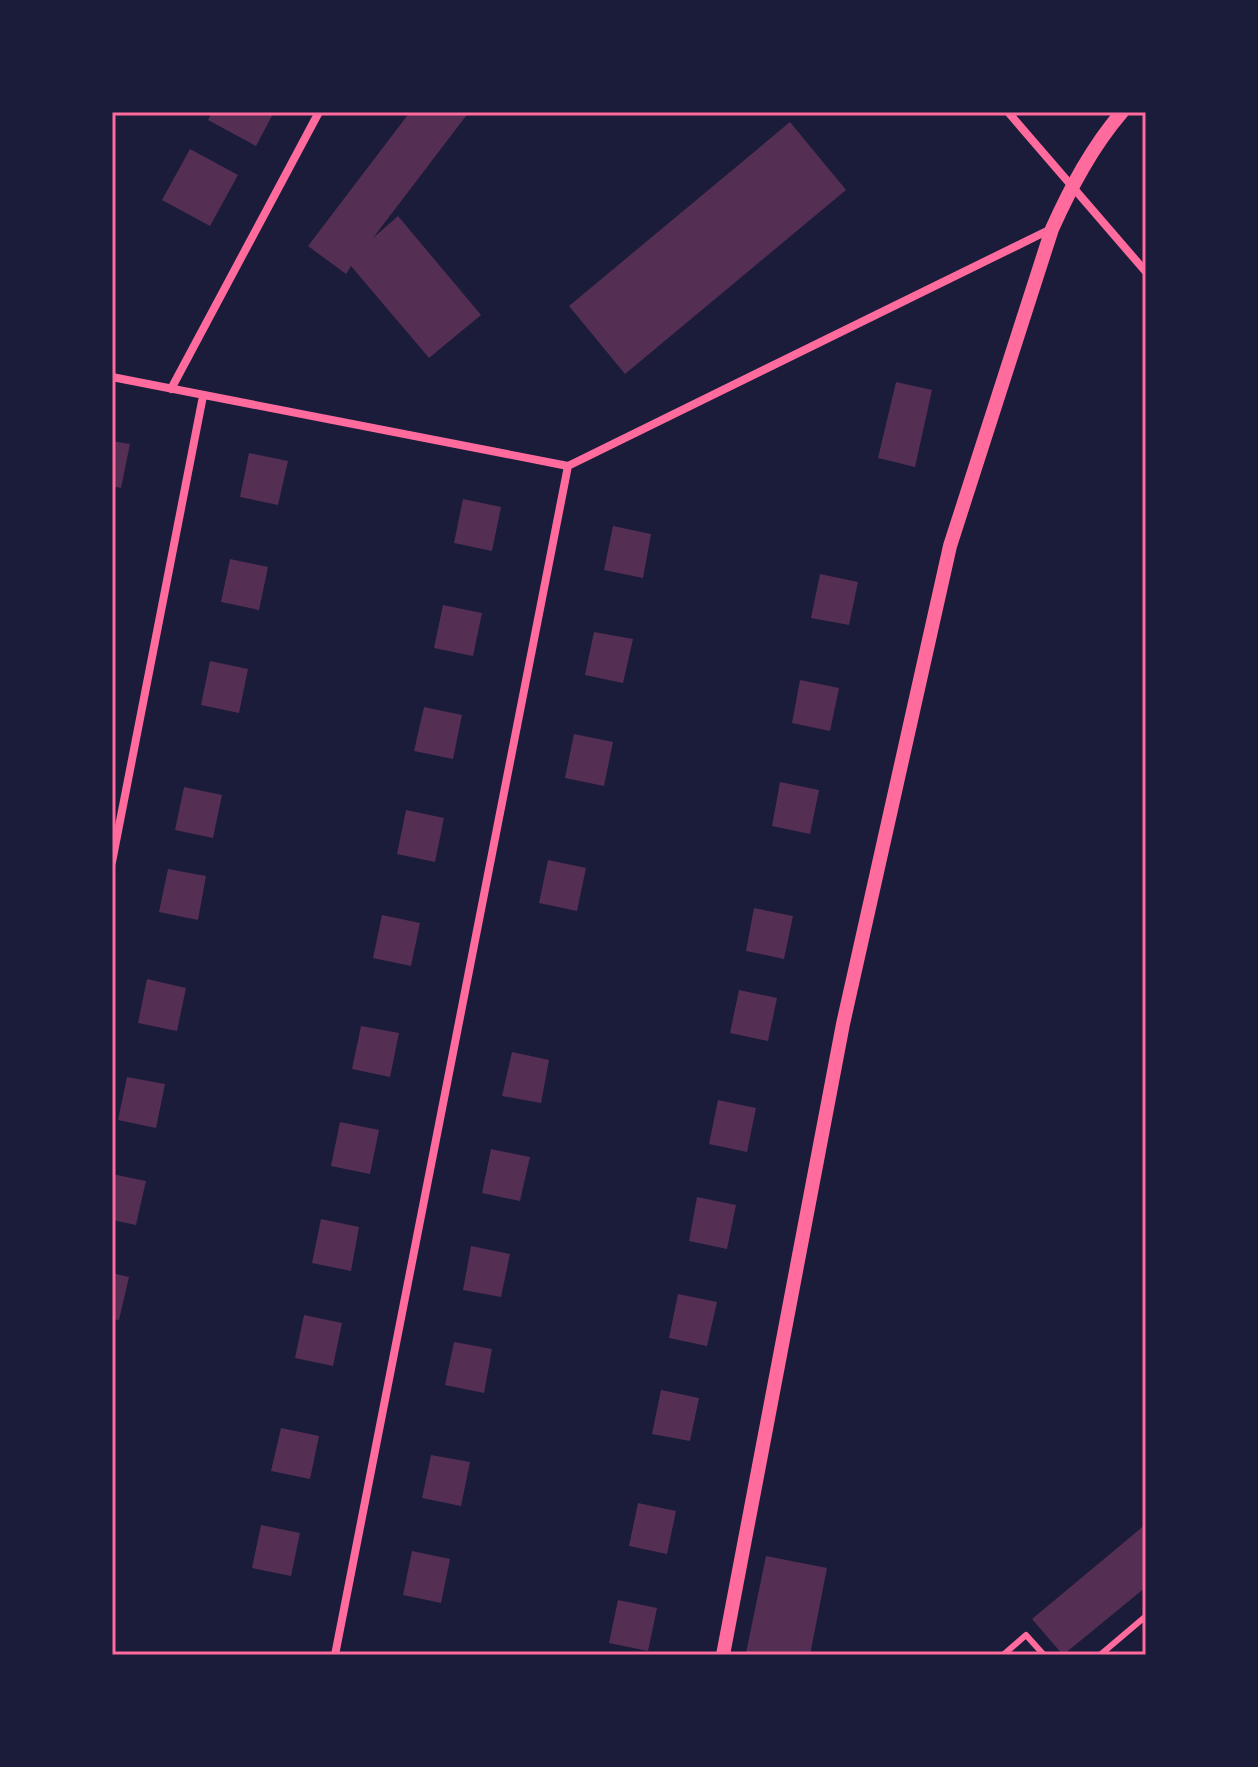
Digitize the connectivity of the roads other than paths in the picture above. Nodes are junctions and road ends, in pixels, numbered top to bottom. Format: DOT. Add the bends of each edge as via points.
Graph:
graph roads {
  1 [pos="319,112"];
  2 [pos="1008,112"];
  3 [pos="1122,112"];
  4 [pos="1071,186"];
  5 [pos="1052,229"];
  6 [pos="1146,272"];
  7 [pos="112,377"];
  8 [pos="171,389"];
  9 [pos="203,396"];
  10 [pos="568,466"];
  11 [pos="112,862"];
  12 [pos="1146,1616"];
  13 [pos="335,1655"];
  14 [pos="723,1655"];
  15 [pos="1003,1655"];
  16 [pos="1044,1655"];
  17 [pos="1100,1655"];
  1 -- 8 [label="street"];
  2 -- 4 [label="street"];
  3 -- 4 [label="street"];
  4 -- 5 [label="street"];
  4 -- 6 [label="street"];
  5 -- 10 [label="street"];
  5 -- 14 [label="street" via="947,561 843,1024"];
  7 -- 8 [label="street"];
  8 -- 9 [label="street"];
  9 -- 10 [label="street"];
  9 -- 11 [label="street"];
  10 -- 13 [label="street"];
  12 -- 17 [label="lane"];
  15 -- 16 [label="lane" via="1026,1635"];
}
